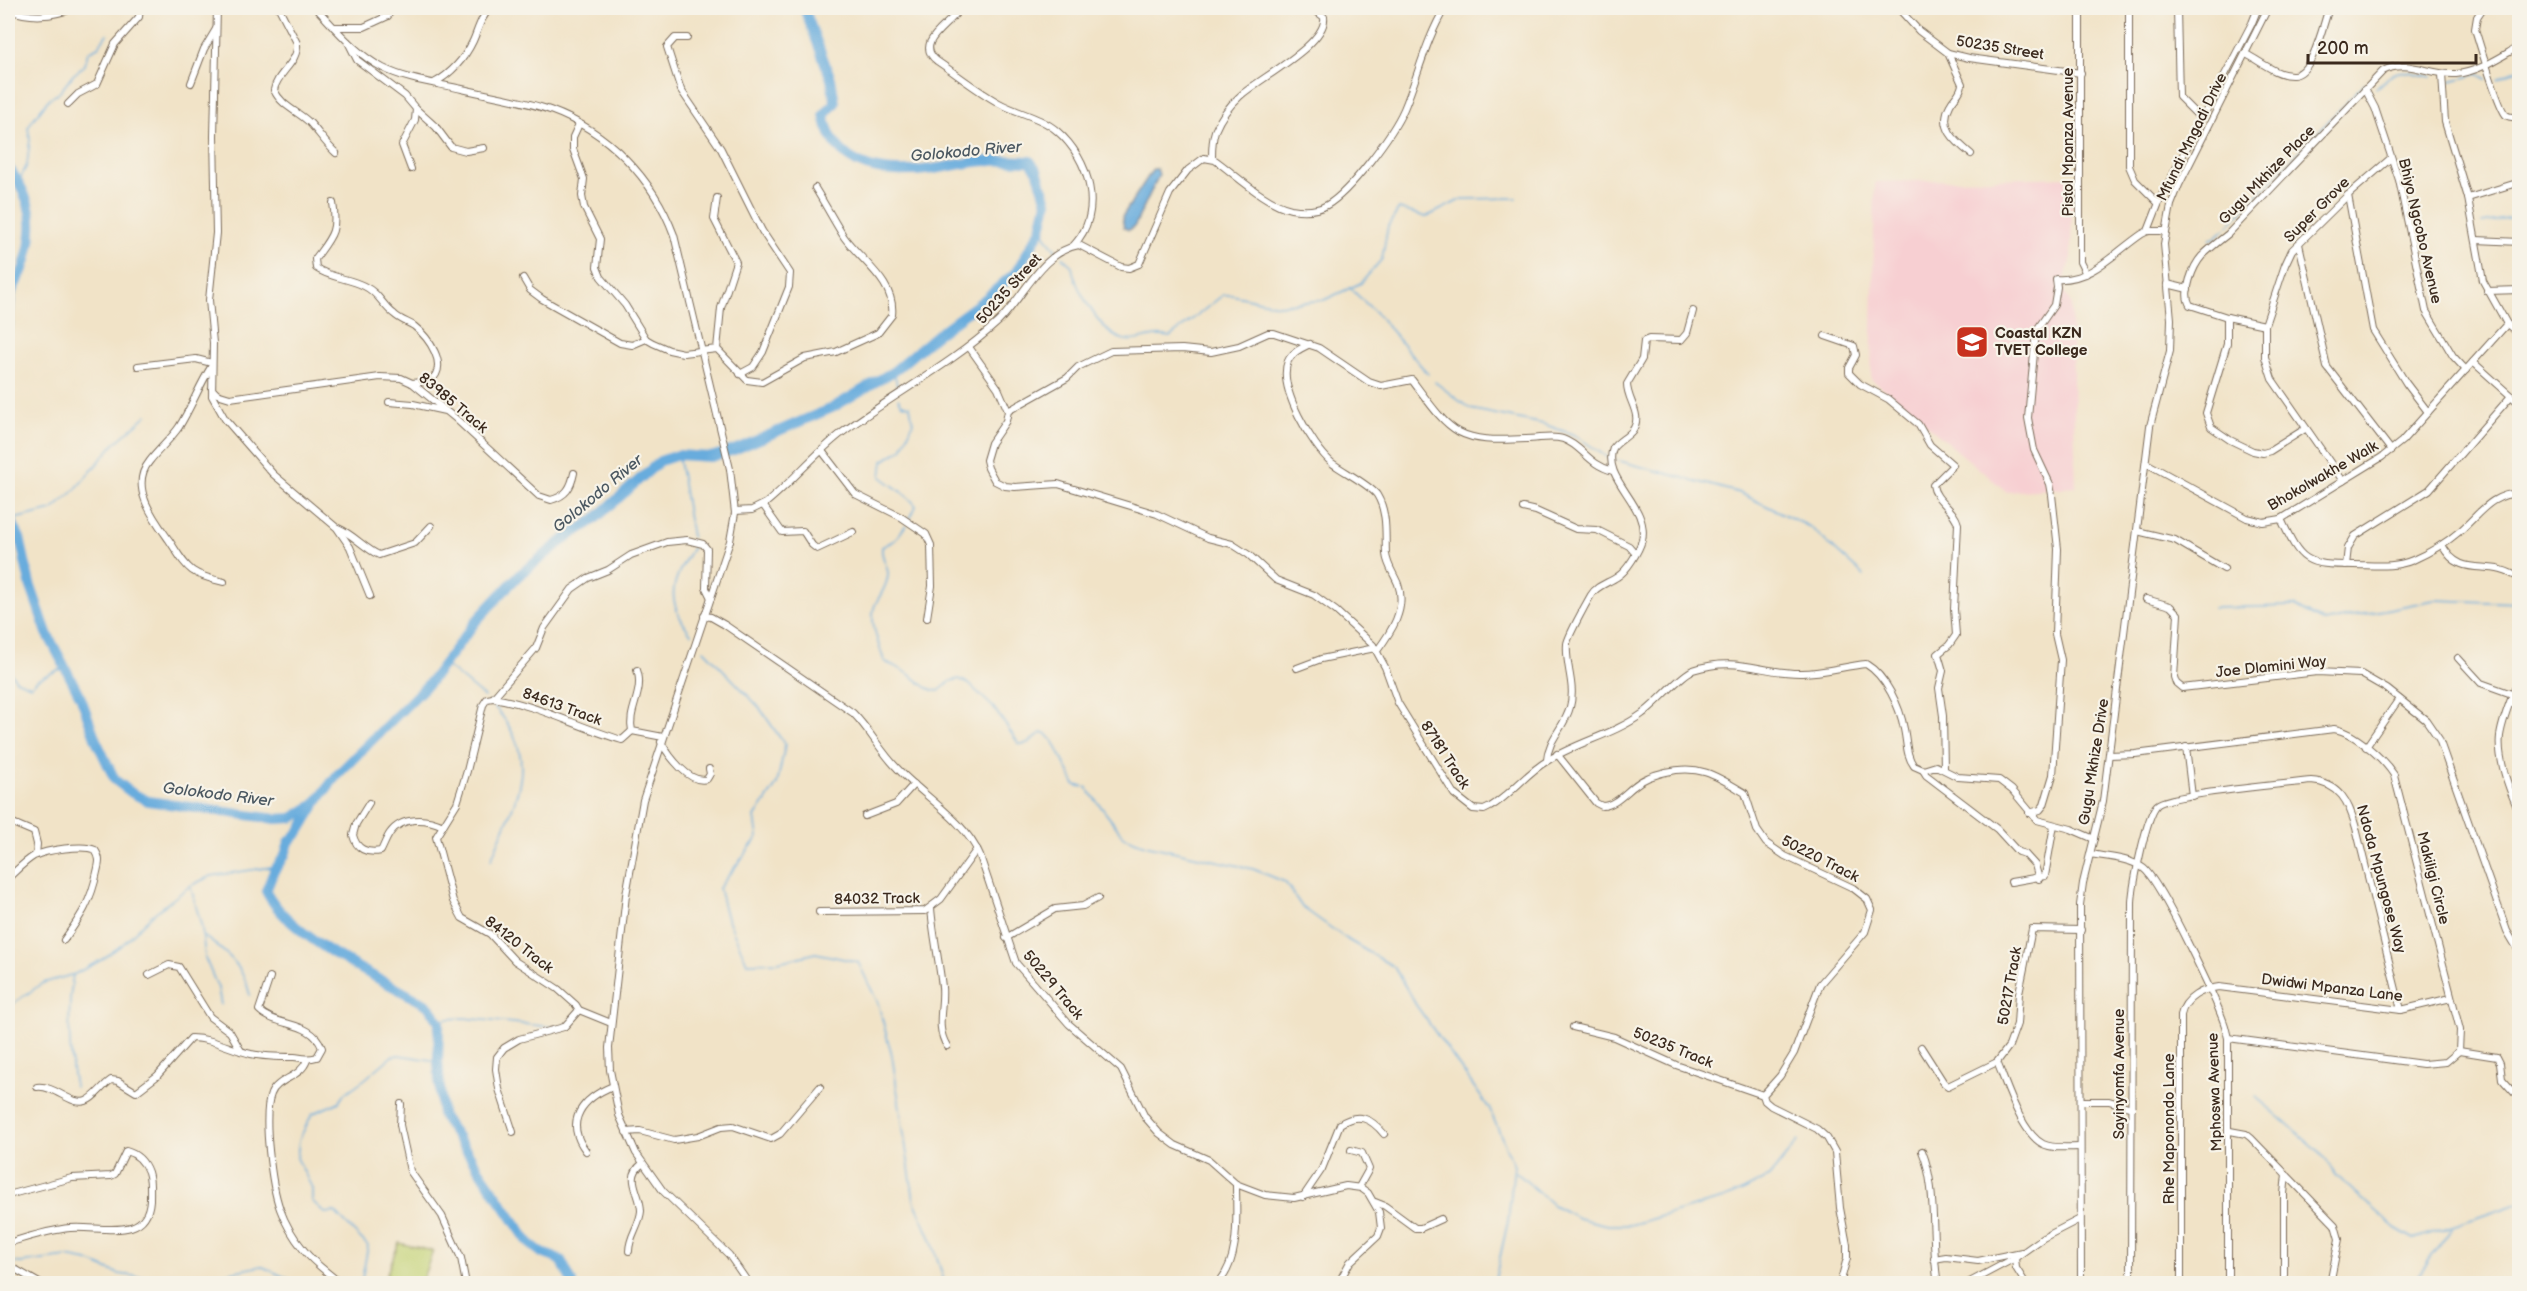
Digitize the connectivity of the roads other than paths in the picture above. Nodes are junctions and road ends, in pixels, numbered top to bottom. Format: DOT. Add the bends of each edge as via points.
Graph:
graph roads {
  1 [pos="74,8"];
  2 [pos="140,8"];
  3 [pos="216,8"];
  4 [pos="279,8"];
  5 [pos="316,8"];
  6 [pos="392,8"];
  7 [pos="491,8"];
  8 [pos="960,8"];
  9 [pos="1312,8"];
  10 [pos="1445,8"];
  11 [pos="1898,8"];
  12 [pos="2080,8"];
  13 [pos="2129,8"];
  14 [pos="2177,8"];
  15 [pos="2258,8"];
  16 [pos="2268,8"];
  17 [pos="2329,8"];
  18 [pos="2483,8"];
  19 [pos="8,10"];
  20 [pos="334,27"];
  21 [pos="216,29"];
  22 [pos="687,38"];
  23 [pos="348,41"];
  24 [pos="2520,46"];
  25 [pos="1948,53"];
  26 [pos="2246,54"];
  27 [pos="2488,64"];
  28 [pos="2080,72"];
  29 [pos="2442,74"];
  30 [pos="191,83"];
  31 [pos="434,83"];
  32 [pos="2365,89"];
  33 [pos="68,104"];
  34 [pos="416,109"];
  35 [pos="2520,117"];
  36 [pos="2201,119"];
  37 [pos="579,124"];
  38 [pos="484,148"];
  39 [pos="336,153"];
  40 [pos="1971,154"];
  41 [pos="2391,158"];
  42 [pos="1212,159"];
  43 [pos="411,169"];
  44 [pos="2520,182"];
  45 [pos="815,188"];
  46 [pos="2348,195"];
  47 [pos="717,198"];
  48 [pos="2468,198"];
  49 [pos="333,203"];
  50 [pos="2158,203"];
  51 [pos="2148,231"];
  52 [pos="2165,231"];
  53 [pos="2476,240"];
  54 [pos="2520,242"];
  55 [pos="2299,244"];
  56 [pos="1072,246"];
  57 [pos="2086,274"];
  58 [pos="523,278"];
  59 [pos="2167,284"];
  60 [pos="2188,289"];
  61 [pos="2520,290"];
  62 [pos="2487,291"];
  63 [pos="1693,311"];
  64 [pos="2227,317"];
  65 [pos="2507,324"];
  66 [pos="2265,325"];
  67 [pos="2520,335"];
  68 [pos="1825,336"];
  69 [pos="646,339"];
  70 [pos="1310,344"];
  71 [pos="969,347"];
  72 [pos="717,348"];
  73 [pos="703,352"];
  74 [pos="2473,362"];
  75 [pos="212,364"];
  76 [pos="138,366"];
  77 [pos="2466,370"];
  78 [pos="740,374"];
  79 [pos="412,383"];
  80 [pos="212,389"];
  81 [pos="2511,396"];
  82 [pos="389,402"];
  83 [pos="2520,404"];
  84 [pos="447,411"];
  85 [pos="1008,411"];
  86 [pos="2428,412"];
  87 [pos="2305,429"];
  88 [pos="2391,450"];
  89 [pos="822,451"];
  90 [pos="2146,463"];
  91 [pos="1613,471"];
  92 [pos="574,473"];
  93 [pos="2343,481"];
  94 [pos="2520,493"];
  95 [pos="763,505"];
  96 [pos="1522,508"];
  97 [pos="735,511"];
  98 [pos="2281,519"];
  99 [pos="431,526"];
  100 [pos="337,528"];
  101 [pos="2136,531"];
  102 [pos="853,532"];
  103 [pos="2442,545"];
  104 [pos="1635,553"];
  105 [pos="2346,565"];
  106 [pos="2224,569"];
  107 [pos="2520,579"];
  108 [pos="224,582"];
  109 [pos="370,596"];
  110 [pos="711,597"];
  111 [pos="2146,599"];
  112 [pos="704,616"];
  113 [pos="927,618"];
  114 [pos="1376,649"];
  115 [pos="2458,658"];
  116 [pos="1297,668"];
  117 [pos="637,670"];
  118 [pos="2520,676"];
  119 [pos="2517,695"];
  120 [pos="493,698"];
  121 [pos="2399,699"];
  122 [pos="632,731"];
  123 [pos="662,740"];
  124 [pos="2186,747"];
  125 [pos="2366,747"];
  126 [pos="1557,754"];
  127 [pos="2109,755"];
  128 [pos="1547,760"];
  129 [pos="709,769"];
  130 [pos="1944,769"];
  131 [pos="1923,770"];
  132 [pos="914,784"];
  133 [pos="2192,796"];
  134 [pos="369,803"];
  135 [pos="2030,813"];
  136 [pos="2520,814"];
  137 [pos="865,816"];
  138 [pos="8,822"];
  139 [pos="2054,825"];
  140 [pos="443,826"];
  141 [pos="2094,839"];
  142 [pos="977,849"];
  143 [pos="2090,854"];
  144 [pos="36,855"];
  145 [pos="2139,865"];
  146 [pos="8,878"];
  147 [pos="2039,879"];
  148 [pos="2011,882"];
  149 [pos="1098,898"];
  150 [pos="932,908"];
  151 [pos="819,912"];
  152 [pos="2081,930"];
  153 [pos="1006,938"];
  154 [pos="64,940"];
  155 [pos="2520,953"];
  156 [pos="149,975"];
  157 [pos="270,977"];
  158 [pos="2209,989"];
  159 [pos="2451,998"];
  160 [pos="579,1010"];
  161 [pos="2401,1010"];
  162 [pos="611,1023"];
  163 [pos="1573,1027"];
  164 [pos="2228,1038"];
  165 [pos="946,1046"];
  166 [pos="1921,1047"];
  167 [pos="241,1051"];
  168 [pos="2460,1051"];
  169 [pos="307,1060"];
  170 [pos="1997,1062"];
  171 [pos="613,1086"];
  172 [pos="37,1087"];
  173 [pos="820,1087"];
  174 [pos="1763,1095"];
  175 [pos="2520,1099"];
  176 [pos="2081,1101"];
  177 [pos="401,1104"];
  178 [pos="2132,1108"];
  179 [pos="2230,1131"];
  180 [pos="513,1132"];
  181 [pos="626,1132"];
  182 [pos="1384,1134"];
  183 [pos="2080,1147"];
  184 [pos="1352,1150"];
  185 [pos="586,1151"];
  186 [pos="1922,1151"];
  187 [pos="642,1164"];
  188 [pos="2286,1174"];
  189 [pos="1236,1184"];
  190 [pos="1359,1187"];
  191 [pos="8,1195"];
  192 [pos="1302,1197"];
  193 [pos="1375,1202"];
  194 [pos="1441,1219"];
  195 [pos="2080,1219"];
  196 [pos="8,1243"];
  197 [pos="629,1251"];
  198 [pos="2024,1252"];
  199 [pos="2015,1258"];
  200 [pos="1934,1259"];
  201 [pos="8,1265"];
  202 [pos="1226,1273"];
  203 [pos="41,1284"];
  204 [pos="340,1284"];
  205 [pos="466,1284"];
  206 [pos="749,1284"];
  207 [pos="1217,1284"];
  208 [pos="1222,1284"];
  209 [pos="1338,1284"];
  210 [pos="1840,1284"];
  211 [pos="1938,1284"];
  212 [pos="1966,1284"];
  213 [pos="2026,1284"];
  214 [pos="2081,1284"];
  215 [pos="2131,1284"];
  216 [pos="2181,1284"];
  217 [pos="2228,1284"];
  218 [pos="2284,1284"];
  219 [pos="2330,1284"];
  1 -- 19 [label="street" via="46,16"];
  2 -- 33 [label="street" via="139,17 115,44 97,84"];
  3 -- 21 [label="street"];
  4 -- 39 [label="street" via="298,49 274,90 281,102 311,124"];
  5 -- 20 [label="street"];
  6 -- 20 [label="street" via="388,16 364,27"];
  7 -- 31 [label="street" via="465,54"];
  8 -- 56 [label="street" via="930,41 929,53 999,103 1049,124 1068,142 1086,172 1090,197 1087,228"];
  9 -- 42 [label="street" via="1324,17 1322,28 1292,59 1248,89 1229,108 1213,137"];
  10 -- 42 [label="street" via="1396,124 1364,167 1327,205 1314,210 1281,206"];
  11 -- 25 [label="street, 50235 Street"];
  12 -- 28 [label="street, Pistol Mpanza Avenue"];
  13 -- 50 [label="street" via="2129,166 2135,180"];
  14 -- 36 [label="street" via="2179,97"];
  15 -- 36 [label="street"];
  16 -- 26 [label="street, Mfundi Mngadi Drive"];
  17 -- 26 [label="street" via="2304,72 2293,76 2280,72"];
  18 -- 27 [label="street" via="2475,29"];
  20 -- 23 [label="street"];
  21 -- 30 [label="street"];
  21 -- 75 [label="street" via="216,246 209,300"];
  22 -- 78 [label="street" via="675,38 667,47 681,90 721,149 762,231 790,273 789,287 763,352 753,367"];
  23 -- 31 [label="street" via="383,68"];
  23 -- 34 [label="street" via="361,64 400,91"];
  24 -- 27 [label="street"];
  25 -- 28 [label="street, 50235 Street"];
  25 -- 40 [label="street" via="1962,84 1948,110 1947,130"];
  26 -- 52 [label="street, Mfundi Mngadi Drive" via="2179,185"];
  27 -- 29 [label="street" via="2461,74"];
  27 -- 35 [label="street" via="2500,109"];
  28 -- 57 [label="street, Pistol Mpanza Avenue" via="2080,262"];
  29 -- 32 [label="street, Gugu Mkhize Place" via="2401,65 2390,67"];
  29 -- 48 [label="street" via="2445,122"];
  31 -- 37 [label="street" via="535,106"];
  32 -- 41 [label="street, Bhiyo Ngcobo Avenue"];
  32 -- 60 [label="street, Gugu Mkhize Place" via="2228,234 2202,256"];
  34 -- 38 [label="street" via="451,147 470,151"];
  34 -- 43 [label="street" via="415,120 402,145"];
  36 -- 50 [label="street"];
  37 -- 69 [label="street" via="572,142 584,179 584,207 600,239 598,272"];
  37 -- 73 [label="street" via="622,154 664,210 679,250"];
  41 -- 46 [label="street, Super Grove"];
  41 -- 77 [label="street, Bhiyo Ngcobo Avenue" via="2426,311 2452,356"];
  42 -- 56 [label="street" via="1198,162 1174,187 1139,264 1121,267 1086,248"];
  44 -- 48 [label="street"];
  45 -- 78 [label="street" via="851,246 879,277 891,298 892,315 878,333 836,352 805,358 762,382 752,382"];
  46 -- 55 [label="street, Super Grove"];
  46 -- 86 [label="street" via="2373,330"];
  47 -- 72 [label="street" via="714,219 735,262 724,298"];
  48 -- 53 [label="street"];
  49 -- 79 [label="street" via="333,234 315,259 316,268 374,292 393,314 428,339 438,363 436,373 430,381"];
  50 -- 51 [label="street"];
  51 -- 52 [label="street"];
  51 -- 57 [label="street"];
  52 -- 59 [label="street, Mfundi Mngadi Drive"];
  53 -- 54 [label="street"];
  53 -- 62 [label="street"];
  55 -- 66 [label="street, Super Grove" via="2289,256"];
  55 -- 88 [label="street" via="2324,362"];
  56 -- 71 [label="street, 50235 Street" via="1055,256 1000,320"];
  57 -- 135 [label="street" via="2056,279 2054,305 2036,331 2028,418 2034,450 2052,495 2058,549 2055,634 2061,660 2055,766 2044,805"];
  58 -- 69 [label="street" via="542,299 620,343 632,345"];
  59 -- 60 [label="street"];
  59 -- 90 [label="street, Gugu Mkhize Drive" via="2170,351 2153,412"];
  60 -- 64 [label="street" via="2187,301 2195,308"];
  61 -- 62 [label="street"];
  62 -- 65 [label="street"];
  63 -- 91 [label="street" via="1683,339 1649,339 1642,343 1642,359 1628,384 1636,424 1613,448"];
  64 -- 66 [label="street"];
  64 -- 87 [label="street" via="2227,344 2206,413 2211,427 2230,440 2263,453"];
  65 -- 67 [label="street"];
  65 -- 74 [label="street, Bhokolwakhe Walk"];
  66 -- 87 [label="street, Super Grove" via="2268,371"];
  68 -- 130 [label="street" via="1854,346 1856,355 1849,368 1852,377 1918,424 1930,445 1953,465 1933,485 1958,524 1956,635 1938,654 1943,671 1939,688"];
  69 -- 73 [label="street" via="675,352"];
  70 -- 85 [label="street" via="1268,333 1239,346 1210,352 1111,351"];
  70 -- 91 [label="street" via="1369,382 1389,386 1412,380 1440,418 1456,431 1481,440 1563,439 1591,462"];
  70 -- 114 [label="street" via="1288,362 1288,386 1295,408 1325,456 1370,488 1382,506 1387,559 1401,594 1396,620"];
  71 -- 85 [label="street" via="998,388"];
  71 -- 89 [label="street, 50235 Street" via="843,432"];
  72 -- 73 [label="street"];
  72 -- 78 [label="street"];
  73 -- 97 [label="street" via="730,469"];
  74 -- 77 [label="street, Bhokolwakhe Walk"];
  74 -- 81 [label="street"];
  75 -- 76 [label="street" via="196,359"];
  75 -- 80 [label="street"];
  75 -- 108 [label="street" via="177,429 145,468 141,485 146,503 184,562 197,575"];
  77 -- 86 [label="street, Bhokolwakhe Walk"];
  79 -- 80 [label="street, 83985 Track" via="388,376 230,398"];
  79 -- 84 [label="street, 83985 Track"];
  80 -- 100 [label="street" via="225,419 252,451"];
  81 -- 83 [label="street"];
  81 -- 105 [label="street" via="2429,490 2355,536 2348,548"];
  82 -- 84 [label="street"];
  84 -- 92 [label="street, 83985 Track" via="545,500 567,491"];
  85 -- 114 [label="street, 87181 Track" via="986,460 995,481 1015,487 1058,484 1157,514 1208,538 1232,544 1276,580 1314,595 1336,611"];
  86 -- 88 [label="street, Bhokolwakhe Walk"];
  87 -- 93 [label="street, Super Grove"];
  88 -- 93 [label="street, Bhokolwakhe Walk"];
  89 -- 95 [label="street, 50235 Street"];
  89 -- 113 [label="street" via="855,494 926,534 931,545 932,586"];
  90 -- 98 [label="street, Bhokolwakhe Walk" via="2247,518 2263,522"];
  90 -- 101 [label="street, Gugu Mkhize Drive"];
  91 -- 104 [label="street" via="1638,515 1642,536"];
  93 -- 98 [label="street, Bhokolwakhe Walk"];
  94 -- 103 [label="street" via="2499,496 2490,502"];
  95 -- 97 [label="street"];
  95 -- 102 [label="street" via="779,530 803,531 817,549"];
  96 -- 104 [label="street" via="1576,529 1597,530"];
  97 -- 110 [label="street" via="730,541"];
  98 -- 105 [label="street" via="2291,541 2308,560"];
  99 -- 100 [label="street" via="410,545 379,555"];
  100 -- 109 [label="street" via="350,547"];
  101 -- 106 [label="street" via="2175,540"];
  101 -- 127 [label="street, Gugu Mkhize Drive"];
  103 -- 105 [label="street" via="2398,564"];
  103 -- 107 [label="street" via="2461,565 2505,569"];
  104 -- 128 [label="street" via="1621,574 1592,594 1568,638 1573,690"];
  110 -- 112 [label="street"];
  110 -- 120 [label="street, 84120 Track" via="706,588 708,555 703,544 677,540 631,555 572,589 544,628 536,648"];
  111 -- 121 [label="street, Joe Dlamini Way" via="2170,606 2178,614 2174,677 2182,688 2349,672 2373,679"];
  112 -- 123 [label="street"];
  112 -- 132 [label="street, 50229 Track" via="725,625 853,713 891,762"];
  114 -- 116 [label="street" via="1321,659"];
  114 -- 128 [label="street, 87181 Track" via="1402,710 1454,794 1466,806 1479,810 1490,807"];
  115 -- 119 [label="street" via="2481,683"];
  117 -- 122 [label="street" via="640,684"];
  118 -- 119 [label="street"];
  119 -- 136 [label="street" via="2502,726 2500,743"];
  120 -- 122 [label="street, 84613 Track" via="529,705 622,741"];
  120 -- 140 [label="street, 84120 Track" via="483,705 467,771 454,810"];
  121 -- 125 [label="street"];
  121 -- 155 [label="street, Joe Dlamini Way" via="2426,720 2439,739 2507,931"];
  122 -- 123 [label="street"];
  123 -- 129 [label="street" via="674,762 694,778 707,779"];
  123 -- 162 [label="street" via="642,800 634,841"];
  124 -- 125 [label="street, Makiligi Circle" via="2327,729 2341,730"];
  124 -- 127 [label="street, Makiligi Circle"];
  124 -- 133 [label="street"];
  125 -- 159 [label="street, Makiligi Circle" via="2384,760 2394,775"];
  126 -- 128 [label="street, 87181 Track"];
  126 -- 131 [label="street, 87181 Track" via="1636,718 1692,670 1717,664 1744,664 1803,673 1866,664 1892,696 1911,762"];
  126 -- 174 [label="street, 50220 Track" via="1602,806 1612,804 1645,778 1657,774 1693,768 1714,775 1745,792 1766,843 1836,879 1869,902 1871,918 1865,932 1820,984 1794,1053"];
  127 -- 141 [label="street, Gugu Mkhize Drive"];
  130 -- 131 [label="street" via="1936,766"];
  130 -- 135 [label="street" via="1958,777 1999,780"];
  131 -- 147 [label="street" via="2025,854 2035,865"];
  132 -- 137 [label="street" via="896,804"];
  132 -- 142 [label="street, 50229 Track" via="963,830"];
  133 -- 145 [label="street, Ndoda Mpungose Way" via="2156,806"];
  133 -- 161 [label="street, Ndoda Mpungose Way" via="2310,781 2328,784 2344,796 2356,828"];
  134 -- 140 [label="street" via="353,835 358,847 366,851 381,850 393,830 410,821 423,819"];
  135 -- 139 [label="street" via="2037,820"];
  138 -- 144 [label="street" via="34,832"];
  139 -- 141 [label="street"];
  139 -- 147 [label="street" via="2047,872"];
  140 -- 160 [label="street, 84120 Track" via="436,840 462,918 490,934 528,971 558,989"];
  141 -- 143 [label="street, Gugu Mkhize Drive"];
  142 -- 150 [label="street, 84032 Track"];
  142 -- 153 [label="street, 50229 Track"];
  143 -- 145 [label="street"];
  143 -- 152 [label="street, Gugu Mkhize Drive" via="2081,896"];
  144 -- 146 [label="street"];
  144 -- 154 [label="street" via="85,847 93,849 99,857 96,883 83,914"];
  145 -- 158 [label="street, Mphoswa Avenue" via="2150,873"];
  145 -- 178 [label="street, Sayinyomfa Avenue" via="2132,902"];
  147 -- 148 [label="street"];
  149 -- 153 [label="street" via="1083,906 1055,909"];
  150 -- 151 [label="street, 84032 Track" via="918,912"];
  150 -- 165 [label="street" via="943,1000 941,1037"];
  152 -- 170 [label="street, 50217 Track" via="2032,929 2017,1024 2009,1046"];
  152 -- 176 [label="street, Gugu Mkhize Drive"];
  153 -- 189 [label="street, 50229 Track" via="1016,963 1068,1024 1121,1069 1150,1125 1167,1140 1209,1160"];
  156 -- 167 [label="street" via="169,965 179,967 210,1017 230,1032"];
  157 -- 169 [label="street" via="258,1010 316,1037 322,1046 321,1053"];
  158 -- 161 [label="street, Dwidwi Mpanza Lane" via="2226,987"];
  158 -- 164 [label="street, Mphoswa Avenue"];
  158 -- 216 [label="street, Rhe Maponondo Lane" via="2189,1000 2181,1015"];
  159 -- 161 [label="street, Dwidwi Mpanza Lane"];
  159 -- 168 [label="street, Makiligi Circle" via="2460,1030"];
  160 -- 162 [label="street, 84120 Track"];
  160 -- 180 [label="street" via="564,1027 519,1039 496,1057 499,1089"];
  162 -- 171 [label="street"];
  163 -- 174 [label="street, 50235 Track" via="1614,1038 1676,1065"];
  164 -- 168 [label="street" via="2423,1064 2446,1062"];
  164 -- 179 [label="street, Mphoswa Avenue"];
  166 -- 170 [label="street" via="1944,1083 1951,1086"];
  167 -- 169 [label="street"];
  167 -- 172 [label="street" via="191,1038 157,1076 137,1091 111,1080 85,1101 72,1100 49,1087"];
  168 -- 175 [label="street" via="2497,1057 2502,1079"];
  169 -- 204 [label="street" via="302,1069 270,1095 270,1158 278,1202 290,1229 312,1260"];
  170 -- 183 [label="street" via="2034,1137 2048,1146"];
  171 -- 181 [label="street"];
  171 -- 185 [label="street" via="591,1097 580,1110 576,1130"];
  173 -- 181 [label="street" via="780,1134 771,1139 733,1126 674,1140 640,1131"];
  174 -- 210 [label="street" via="1772,1106 1822,1132 1835,1152 1847,1245"];
  176 -- 178 [label="street" via="2109,1101"];
  176 -- 183 [label="street, Gugu Mkhize Drive"];
  177 -- 205 [label="street" via="400,1125 410,1171 442,1216"];
  178 -- 215 [label="street, Sayinyomfa Avenue"];
  179 -- 188 [label="street" via="2246,1134"];
  179 -- 217 [label="street, Mphoswa Avenue"];
  181 -- 187 [label="street"];
  182 -- 192 [label="street" via="1377,1124 1364,1117 1355,1116 1340,1124 1322,1169"];
  183 -- 195 [label="street, Gugu Mkhize Drive"];
  184 -- 190 [label="street" via="1362,1153 1369,1169"];
  186 -- 200 [label="street" via="1931,1185"];
  187 -- 197 [label="street" via="633,1178 641,1213"];
  187 -- 206 [label="street" via="663,1191 729,1255"];
  188 -- 218 [label="street"];
  188 -- 219 [label="street" via="2331,1220 2339,1234"];
  189 -- 192 [label="street, 50229 Track" via="1265,1195"];
  189 -- 202 [label="street" via="1235,1235"];
  190 -- 192 [label="street, 50229 Track" via="1347,1186"];
  190 -- 193 [label="street"];
  191 -- 196 [label="street" via="72,1178 111,1176 126,1151 143,1162 150,1189 147,1215 136,1225 55,1230"];
  193 -- 194 [label="street" via="1415,1228"];
  193 -- 209 [label="street" via="1381,1219 1378,1236 1350,1262"];
  195 -- 198 [label="street"];
  195 -- 214 [label="street, Gugu Mkhize Drive"];
  198 -- 199 [label="street"];
  198 -- 200 [label="street" via="1978,1261"];
  199 -- 212 [label="street"];
  199 -- 213 [label="street"];
  200 -- 211 [label="street"];
  201 -- 203 [label="street"];
  202 -- 207 [label="street"];
  202 -- 208 [label="street"];
}
